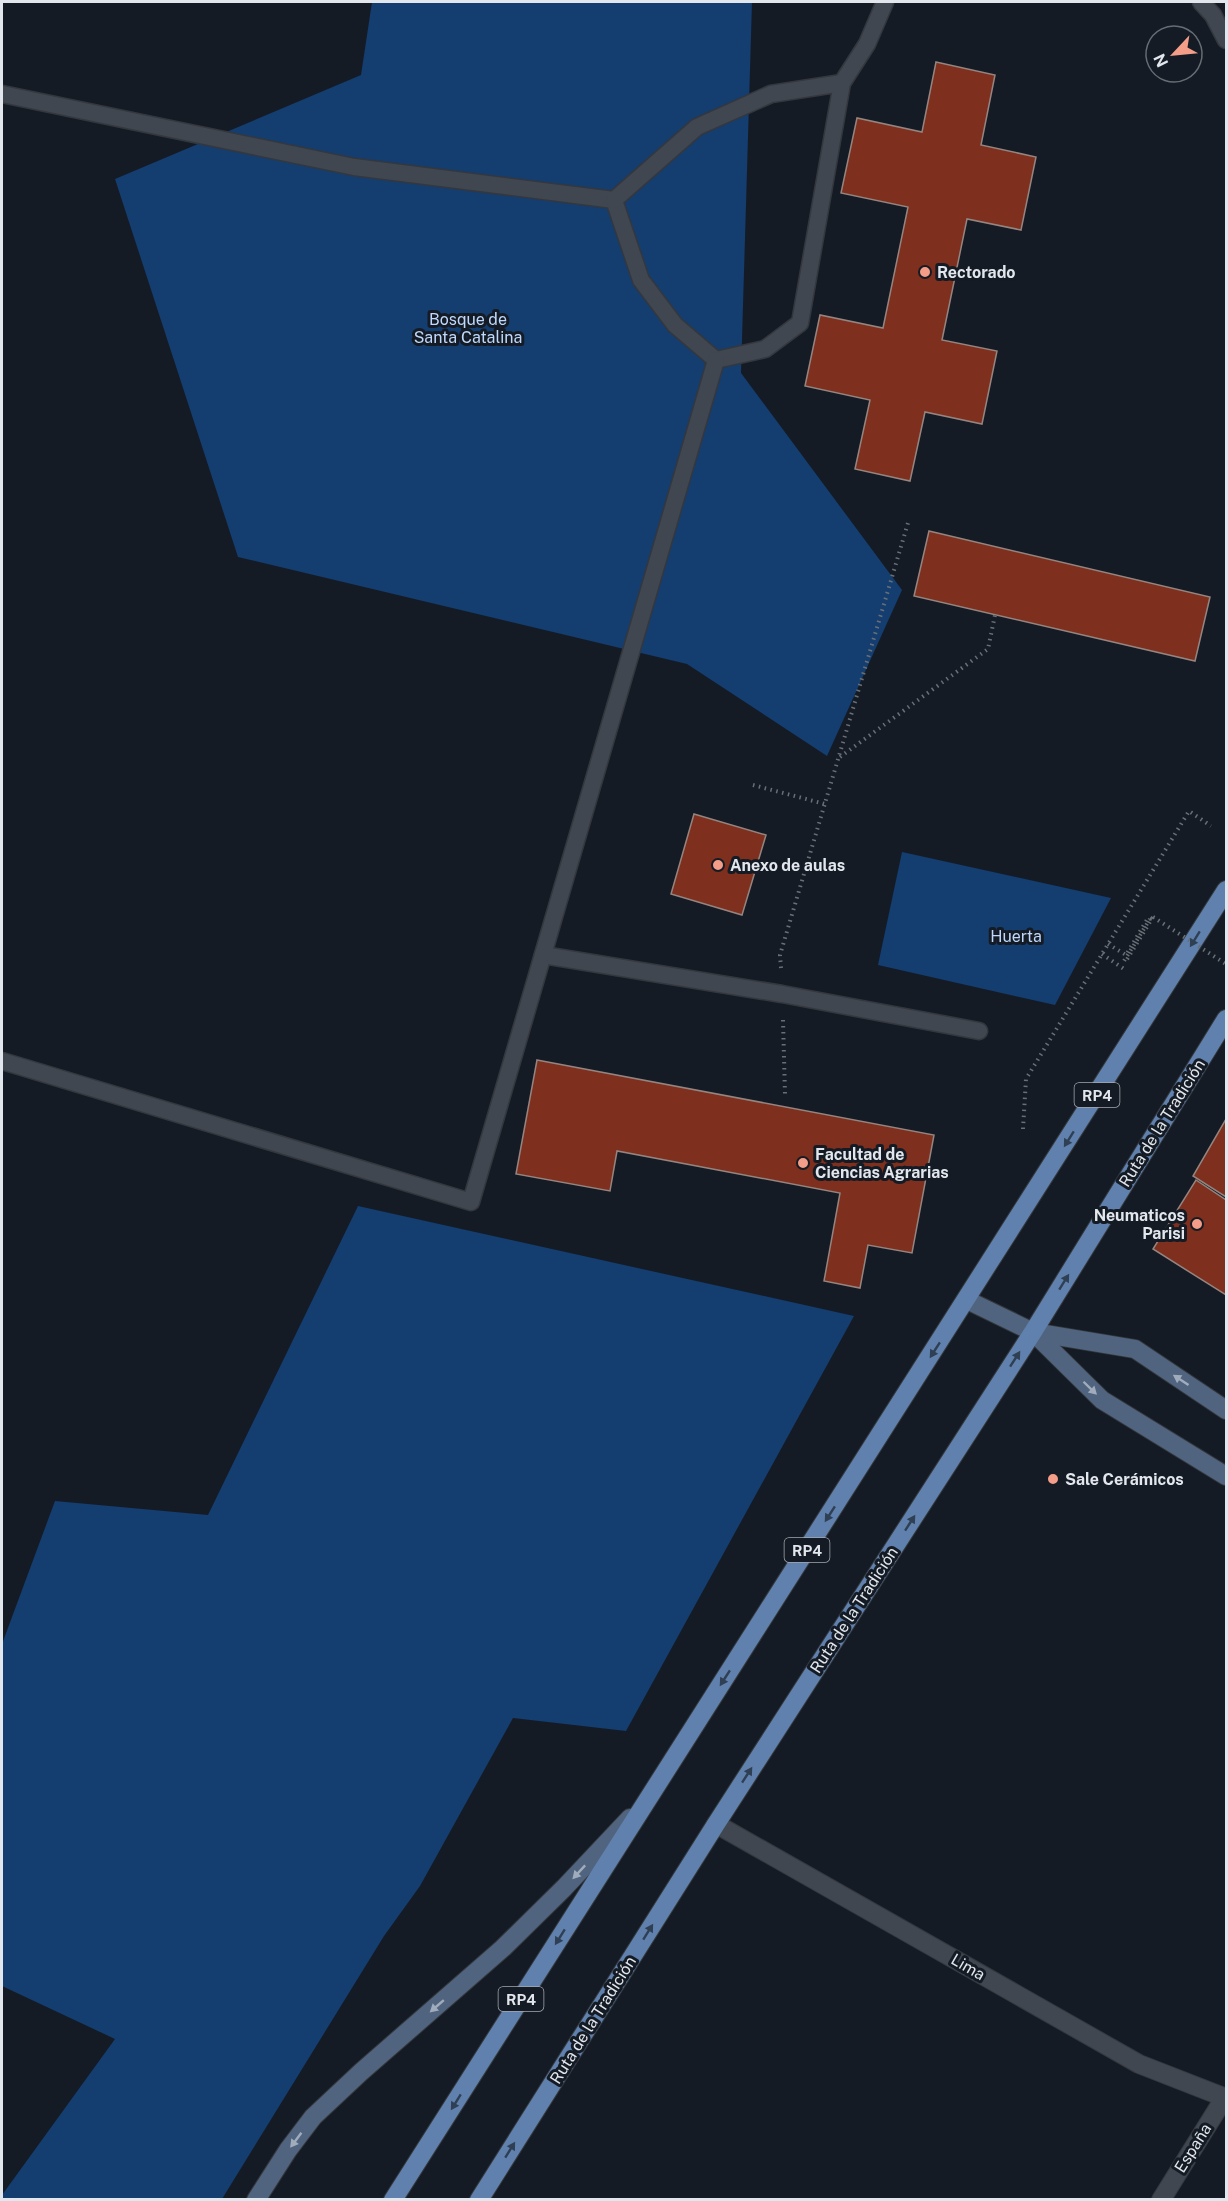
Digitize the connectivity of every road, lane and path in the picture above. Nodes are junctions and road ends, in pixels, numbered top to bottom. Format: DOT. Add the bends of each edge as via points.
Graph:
graph roads {
  1 [pos="885,2"];
  2 [pos="1201,2"];
  3 [pos="1227,40"];
  4 [pos="842,83"];
  5 [pos="2,94"];
  6 [pos="614,200"];
  7 [pos="716,360"];
  8 [pos="908,523"];
  9 [pos="995,615"];
  10 [pos="839,758"];
  11 [pos="753,785"];
  12 [pos="825,804"];
  13 [pos="1211,825"];
  14 [pos="1227,890"];
  15 [pos="1108,944"];
  16 [pos="1102,954"];
  17 [pos="543,955"];
  18 [pos="1227,964"];
  19 [pos="1124,969"];
  20 [pos="782,994"];
  21 [pos="1227,1019"];
  22 [pos="979,1031"];
  23 [pos="2,1061"];
  24 [pos="785,1094"];
  25 [pos="1023,1129"];
  26 [pos="967,1300"];
  27 [pos="1033,1332"];
  28 [pos="1227,1410"];
  29 [pos="1227,1476"];
  30 [pos="648,1799"];
  31 [pos="716,1824"];
  32 [pos="1226,2098"];
  33 [pos="256,2199"];
  34 [pos="393,2199"];
  35 [pos="479,2199"];
  36 [pos="1161,2199"];
  1 -- 4 [label="lane" via="867,44"];
  2 -- 3 [label="lane"];
  4 -- 6 [label="lane" via="771,94 697,127"];
  4 -- 7 [label="lane" via="800,323 765,349"];
  5 -- 6 [label="lane" via="354,167"];
  6 -- 7 [label="lane" via="641,280 675,325"];
  7 -- 17 [label="lane"];
  8 -- 10 [label="path"];
  9 -- 10 [label="path" via="988,649"];
  10 -- 12 [label="path"];
  11 -- 12 [label="path"];
  12 -- 20 [label="path" via="780,955"];
  13 -- 15 [label="path" via="1189,811"];
  14 -- 26 [label="main road, RP4, one-way"];
  15 -- 16 [label="path"];
  15 -- 18 [label="path, bridge" via="1126,955 1150,919 1126,962 1153,917"];
  16 -- 19 [label="path"];
  16 -- 25 [label="path" via="1026,1079"];
  17 -- 20 [label="lane"];
  17 -- 23 [label="lane" via="471,1202"];
  20 -- 22 [label="lane"];
  20 -- 24 [label="path"];
  27 -- 21 [label="main road, Ruta de la Tradición, one-way"];
  26 -- 27 [label="main road"];
  26 -- 30 [label="main road, RP4, one-way"];
  28 -- 27 [label="main road, one-way" via="1135,1349"];
  27 -- 29 [label="main road, one-way" via="1102,1400"];
  31 -- 27 [label="main road, Ruta de la Tradición, one-way"];
  30 -- 33 [label="main road, one-way" via="502,1948 314,2117"];
  30 -- 34 [label="main road, RP4, one-way"];
  31 -- 32 [label="street, Lima" via="1139,2064"];
  35 -- 31 [label="main road, Ruta de la Tradición, one-way"];
  32 -- 36 [label="street, España"];
}
